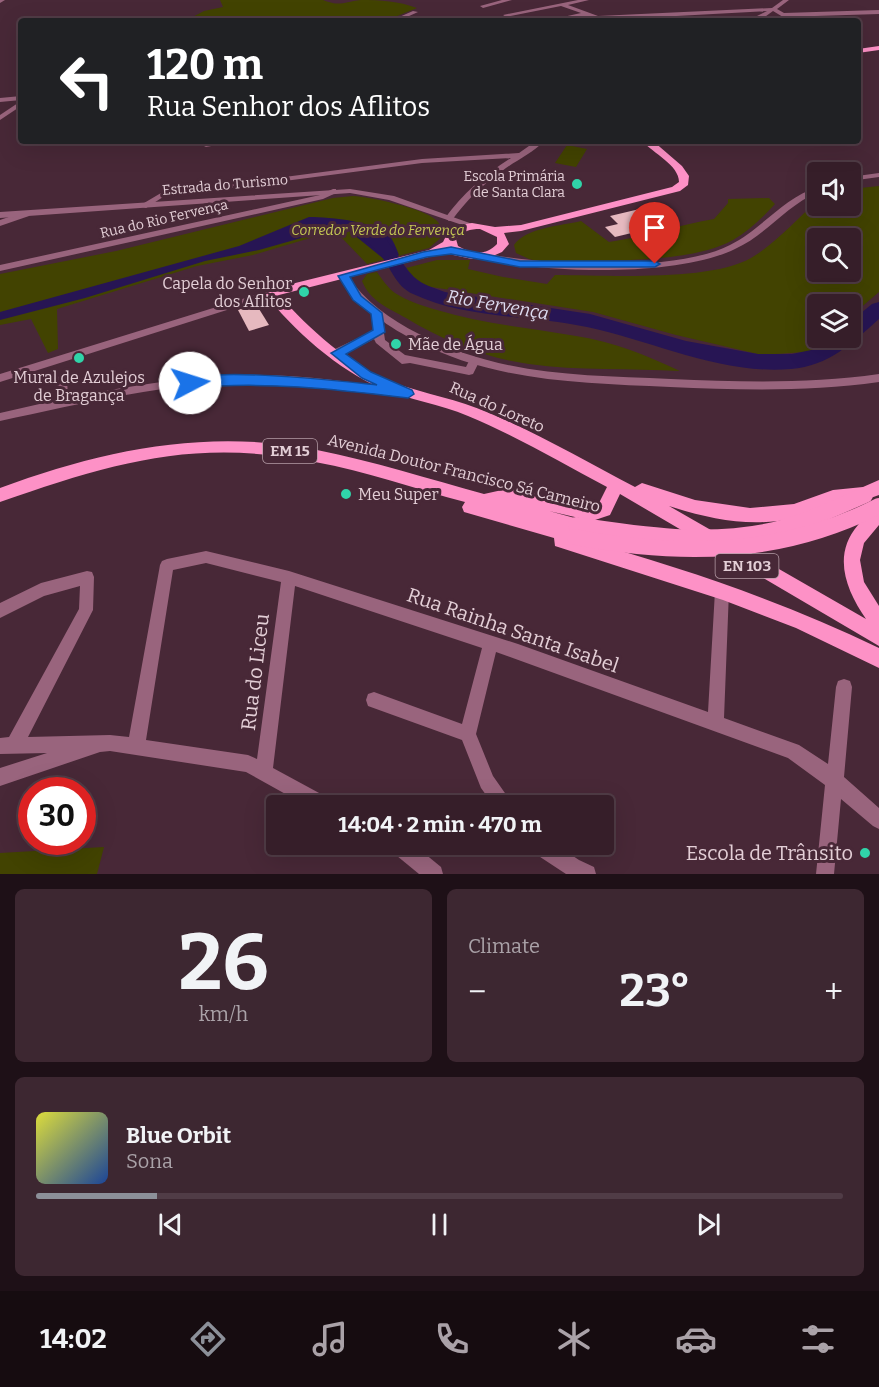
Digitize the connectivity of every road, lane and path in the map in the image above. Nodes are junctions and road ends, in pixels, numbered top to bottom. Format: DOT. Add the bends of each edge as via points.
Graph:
graph roads {
  1 [pos="509,0"];
  2 [pos="586,0"];
  3 [pos="786,0"];
  4 [pos="561,4"];
  5 [pos="523,5"];
  6 [pos="483,6"];
  7 [pos="773,9"];
  8 [pos="533,10"];
  9 [pos="415,12"];
  10 [pos="879,12"];
  11 [pos="506,15"];
  12 [pos="783,15"];
  13 [pos="400,18"];
  14 [pos="586,18"];
  15 [pos="597,18"];
  16 [pos="760,18"];
  17 [pos="879,48"];
  18 [pos="861,51"];
  19 [pos="18,98"];
  20 [pos="0,100"];
  21 [pos="18,105"];
  22 [pos="2,116"];
  23 [pos="213,144"];
  24 [pos="535,144"];
  25 [pos="651,144"];
  26 [pos="206,145"];
  27 [pos="523,155"];
  28 [pos="879,175"];
  29 [pos="861,177"];
  30 [pos="333,191"];
  31 [pos="807,193"];
  32 [pos="143,206"];
  33 [pos="26,214"];
  34 [pos="0,215"];
  35 [pos="448,218"];
  36 [pos="0,223"];
  37 [pos="474,226"];
  38 [pos="521,228"];
  39 [pos="495,230"];
  40 [pos="451,236"];
  41 [pos="502,244"];
  42 [pos="458,252"];
  43 [pos="427,254"];
  44 [pos="482,256"];
  45 [pos="536,264"];
  46 [pos="0,268"];
  47 [pos="343,276"];
  48 [pos="271,293"];
  49 [pos="376,313"];
  50 [pos="379,332"];
  51 [pos="337,353"];
  52 [pos="474,362"];
  53 [pos="0,378"];
  54 [pos="879,378"];
  55 [pos="61,379"];
  56 [pos="408,394"];
  57 [pos="63,403"];
  58 [pos="0,417"];
  59 [pos="616,484"];
  60 [pos="872,491"];
  61 [pos="0,495"];
  62 [pos="484,500"];
  63 [pos="0,504"];
  64 [pos="879,506"];
  65 [pos="879,514"];
  66 [pos="503,516"];
  67 [pos="576,531"];
  68 [pos="289,577"];
  69 [pos="722,591"];
  70 [pos="0,611"];
  71 [pos="879,620"];
  72 [pos="879,637"];
  73 [pos="491,643"];
  74 [pos="879,646"];
  75 [pos="879,658"];
  76 [pos="844,687"];
  77 [pos="374,700"];
  78 [pos="716,723"];
  79 [pos="468,734"];
  80 [pos="110,743"];
  81 [pos="8,745"];
  82 [pos="136,747"];
  83 [pos="264,772"];
  84 [pos="0,777"];
  85 [pos="834,778"];
  86 [pos="306,795"];
  87 [pos="496,795"];
  88 [pos="879,820"];
  89 [pos="411,855"];
  90 [pos="556,855"];
  91 [pos="434,874"];
  92 [pos="587,874"];
  93 [pos="825,874"];
  1 -- 6 [label="street"];
  2 -- 4 [label="street"];
  3 -- 7 [label="street"];
  4 -- 8 [label="street"];
  4 -- 14 [label="street"];
  5 -- 8 [label="street"];
  7 -- 12 [label="street"];
  7 -- 15 [label="street"];
  7 -- 16 [label="street"];
  8 -- 11 [label="street"];
  9 -- 13 [label="street"];
  10 -- 12 [label="street"];
  12 -- 16 [label="street"];
  14 -- 15 [label="street"];
  17 -- 18 [label="main road"];
  19 -- 20 [label="street"];
  21 -- 22 [label="street"];
  23 -- 26 [label="street"];
  24 -- 27 [label="street"];
  25 -- 38 [label="main road" via="684,176 684,183 676,189"];
  27 -- 32 [label="street" via="422,161 161,195"];
  27 -- 35 [label="street" via="474,190"];
  28 -- 29 [label="street"];
  30 -- 32 [label="street, Estrada do Turismo"];
  30 -- 35 [label="street, Estrada do Turismo" via="391,198"];
  30 -- 46 [label="street, Rua do Rio Fervença" via="70,255"];
  31 -- 45 [label="street" via="751,238 712,256 673,264"];
  32 -- 33 [label="street, Estrada do Turismo"];
  33 -- 34 [label="street, Estrada do Turismo"];
  33 -- 36 [label="street"];
  35 -- 37 [label="street, Estrada do Turismo"];
  35 -- 40 [label="street"];
  37 -- 39 [label="main road"];
  37 -- 40 [label="main road"];
  38 -- 39 [label="main road"];
  38 -- 41 [label="main road"];
  39 -- 41 [label="main road"];
  40 -- 42 [label="main road"];
  40 -- 43 [label="main road" via="448,244"];
  41 -- 44 [label="main road"];
  41 -- 45 [label="street" via="523,261"];
  42 -- 43 [label="main road"];
  42 -- 44 [label="main road"];
  43 -- 47 [label="main road"];
  44 -- 45 [label="street"];
  47 -- 48 [label="main road"];
  47 -- 49 [label="street" via="357,298"];
  48 -- 51 [label="main road, EN 103"];
  48 -- 53 [label="street"];
  49 -- 50 [label="street"];
  49 -- 52 [label="street" via="413,336"];
  50 -- 51 [label="street"];
  50 -- 52 [label="street" via="380,341 404,360 469,371"];
  51 -- 56 [label="main road, EN 103" via="366,375"];
  52 -- 54 [label="street" via="548,377 789,388"];
  55 -- 57 [label="street"];
  56 -- 57 [label="street, Rua do Loreto" via="308,381 235,379 168,385"];
  56 -- 59 [label="main road, Rua do Loreto / EN 103" via="468,410"];
  57 -- 58 [label="street, Rua do Loreto"];
  59 -- 60 [label="main road" via="692,507 746,516 787,512 841,495"];
  59 -- 62 [label="main road" via="604,510 592,514 511,495"];
  59 -- 72 [label="main road, EN 103" via="708,534"];
  59 -- 74 [label="main road, EN 103"];
  60 -- 67 [label="main road, Avenida Doutor Francisco Sá Carneiro / EM 15, bridge" via="799,522 756,532 712,536"];
  61 -- 62 [label="main road, Avenida Doutor Francisco Sá Carneiro / EM 15" via="114,459 225,446 275,448 318,456"];
  62 -- 67 [label="main road, Avenida Doutor Francisco Sá Carneiro / EM 15"];
  63 -- 66 [label="main road, Avenida Doutor Francisco Sá Carneiro / EM 15" via="114,468 220,455 314,465"];
  64 -- 67 [label="main road, Avenida Doutor Francisco Sá Carneiro / EM 15, bridge" via="855,520 761,545 714,549 656,549"];
  65 -- 71 [label="main road" via="852,551 857,589"];
  66 -- 67 [label="main road, Avenida Doutor Francisco Sá Carneiro / EM 15"];
  66 -- 69 [label="main road" via="552,538"];
  68 -- 73 [label="street, Rua Rainha Santa Isabel"];
  68 -- 82 [label="street, Rua Rainha Santa Isabel" via="206,557 167,565"];
  68 -- 83 [label="street, Rua do Liceu"];
  69 -- 75 [label="main road" via="804,621"];
  69 -- 78 [label="street"];
  70 -- 81 [label="street" via="41,590 87,577 86,610"];
  73 -- 78 [label="street, Rua Rainha Santa Isabel"];
  73 -- 79 [label="street"];
  76 -- 85 [label="street"];
  77 -- 79 [label="street"];
  78 -- 85 [label="street, Rua Rainha Santa Isabel" via="793,751"];
  79 -- 87 [label="street" via="487,783"];
  80 -- 81 [label="street"];
  80 -- 82 [label="street"];
  80 -- 84 [label="street"];
  82 -- 83 [label="street" via="248,764"];
  83 -- 86 [label="street"];
  85 -- 88 [label="street, Rua Rainha Santa Isabel"];
  85 -- 93 [label="street"];
  89 -- 91 [label="street"];
  90 -- 92 [label="street"];
}
